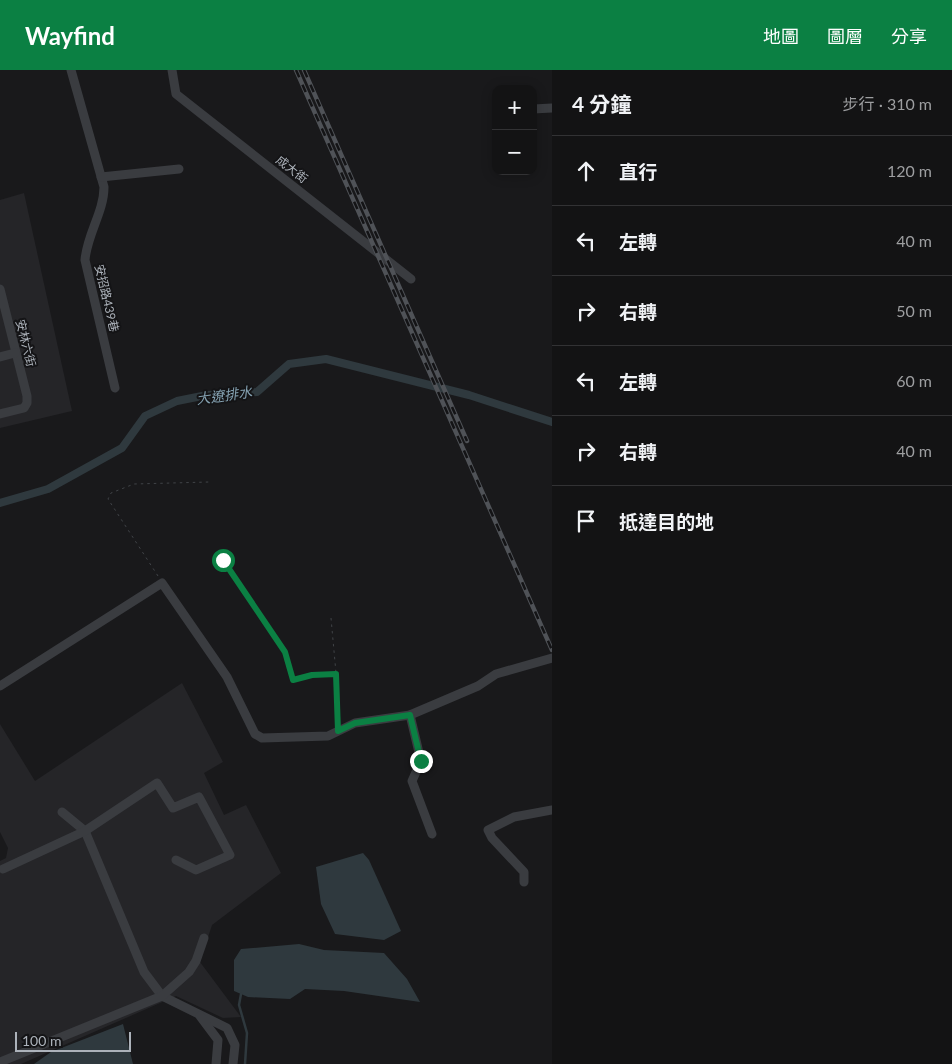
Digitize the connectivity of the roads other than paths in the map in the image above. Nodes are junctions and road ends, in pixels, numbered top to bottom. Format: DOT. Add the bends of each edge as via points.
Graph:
graph roads {
  1 [pos="71,70"];
  2 [pos="172,70"];
  3 [pos="552,108"];
  4 [pos="537,109"];
  5 [pos="179,169"];
  6 [pos="101,177"];
  7 [pos="411,279"];
  8 [pos="0,292"];
  9 [pos="15,353"];
  10 [pos="0,357"];
  11 [pos="115,388"];
  12 [pos="0,414"];
  13 [pos="551,661"];
  14 [pos="0,686"];
  15 [pos="410,715"];
  16 [pos="552,810"];
  17 [pos="62,812"];
  18 [pos="85,831"];
  19 [pos="432,834"];
  20 [pos="176,860"];
  21 [pos="3,869"];
  22 [pos="524,882"];
  23 [pos="204,938"];
  24 [pos="162,996"];
  25 [pos="199,1014"];
  26 [pos="0,1062"];
  27 [pos="216,1064"];
  28 [pos="233,1064"];
  1 -- 6 [label="street, 安招路439巷"];
  2 -- 7 [label="street, 成大街" via="176,94"];
  3 -- 4 [label="street"];
  5 -- 6 [label="street"];
  6 -- 11 [label="street, 安招路439巷" via="104,197 88,241 86,260"];
  8 -- 9 [label="street, 安林六街"];
  9 -- 10 [label="street"];
  9 -- 12 [label="street, 安林六街" via="27,403 24,408"];
  13 -- 15 [label="street" via="496,674 478,686"];
  14 -- 15 [label="street" via="162,583 227,677 258,737 328,736 355,723"];
  15 -- 19 [label="street" via="421,761 412,781"];
  16 -- 22 [label="street" via="514,817 488,830 524,872"];
  17 -- 18 [label="street"];
  18 -- 20 [label="street" via="157,783 173,808 200,797 230,855 196,870"];
  18 -- 21 [label="street"];
  18 -- 24 [label="street" via="144,972"];
  23 -- 24 [label="street" via="189,972"];
  24 -- 25 [label="street"];
  24 -- 26 [label="street"];
  25 -- 27 [label="street" via="218,1040"];
  25 -- 28 [label="street" via="228,1028 235,1045"];
}
